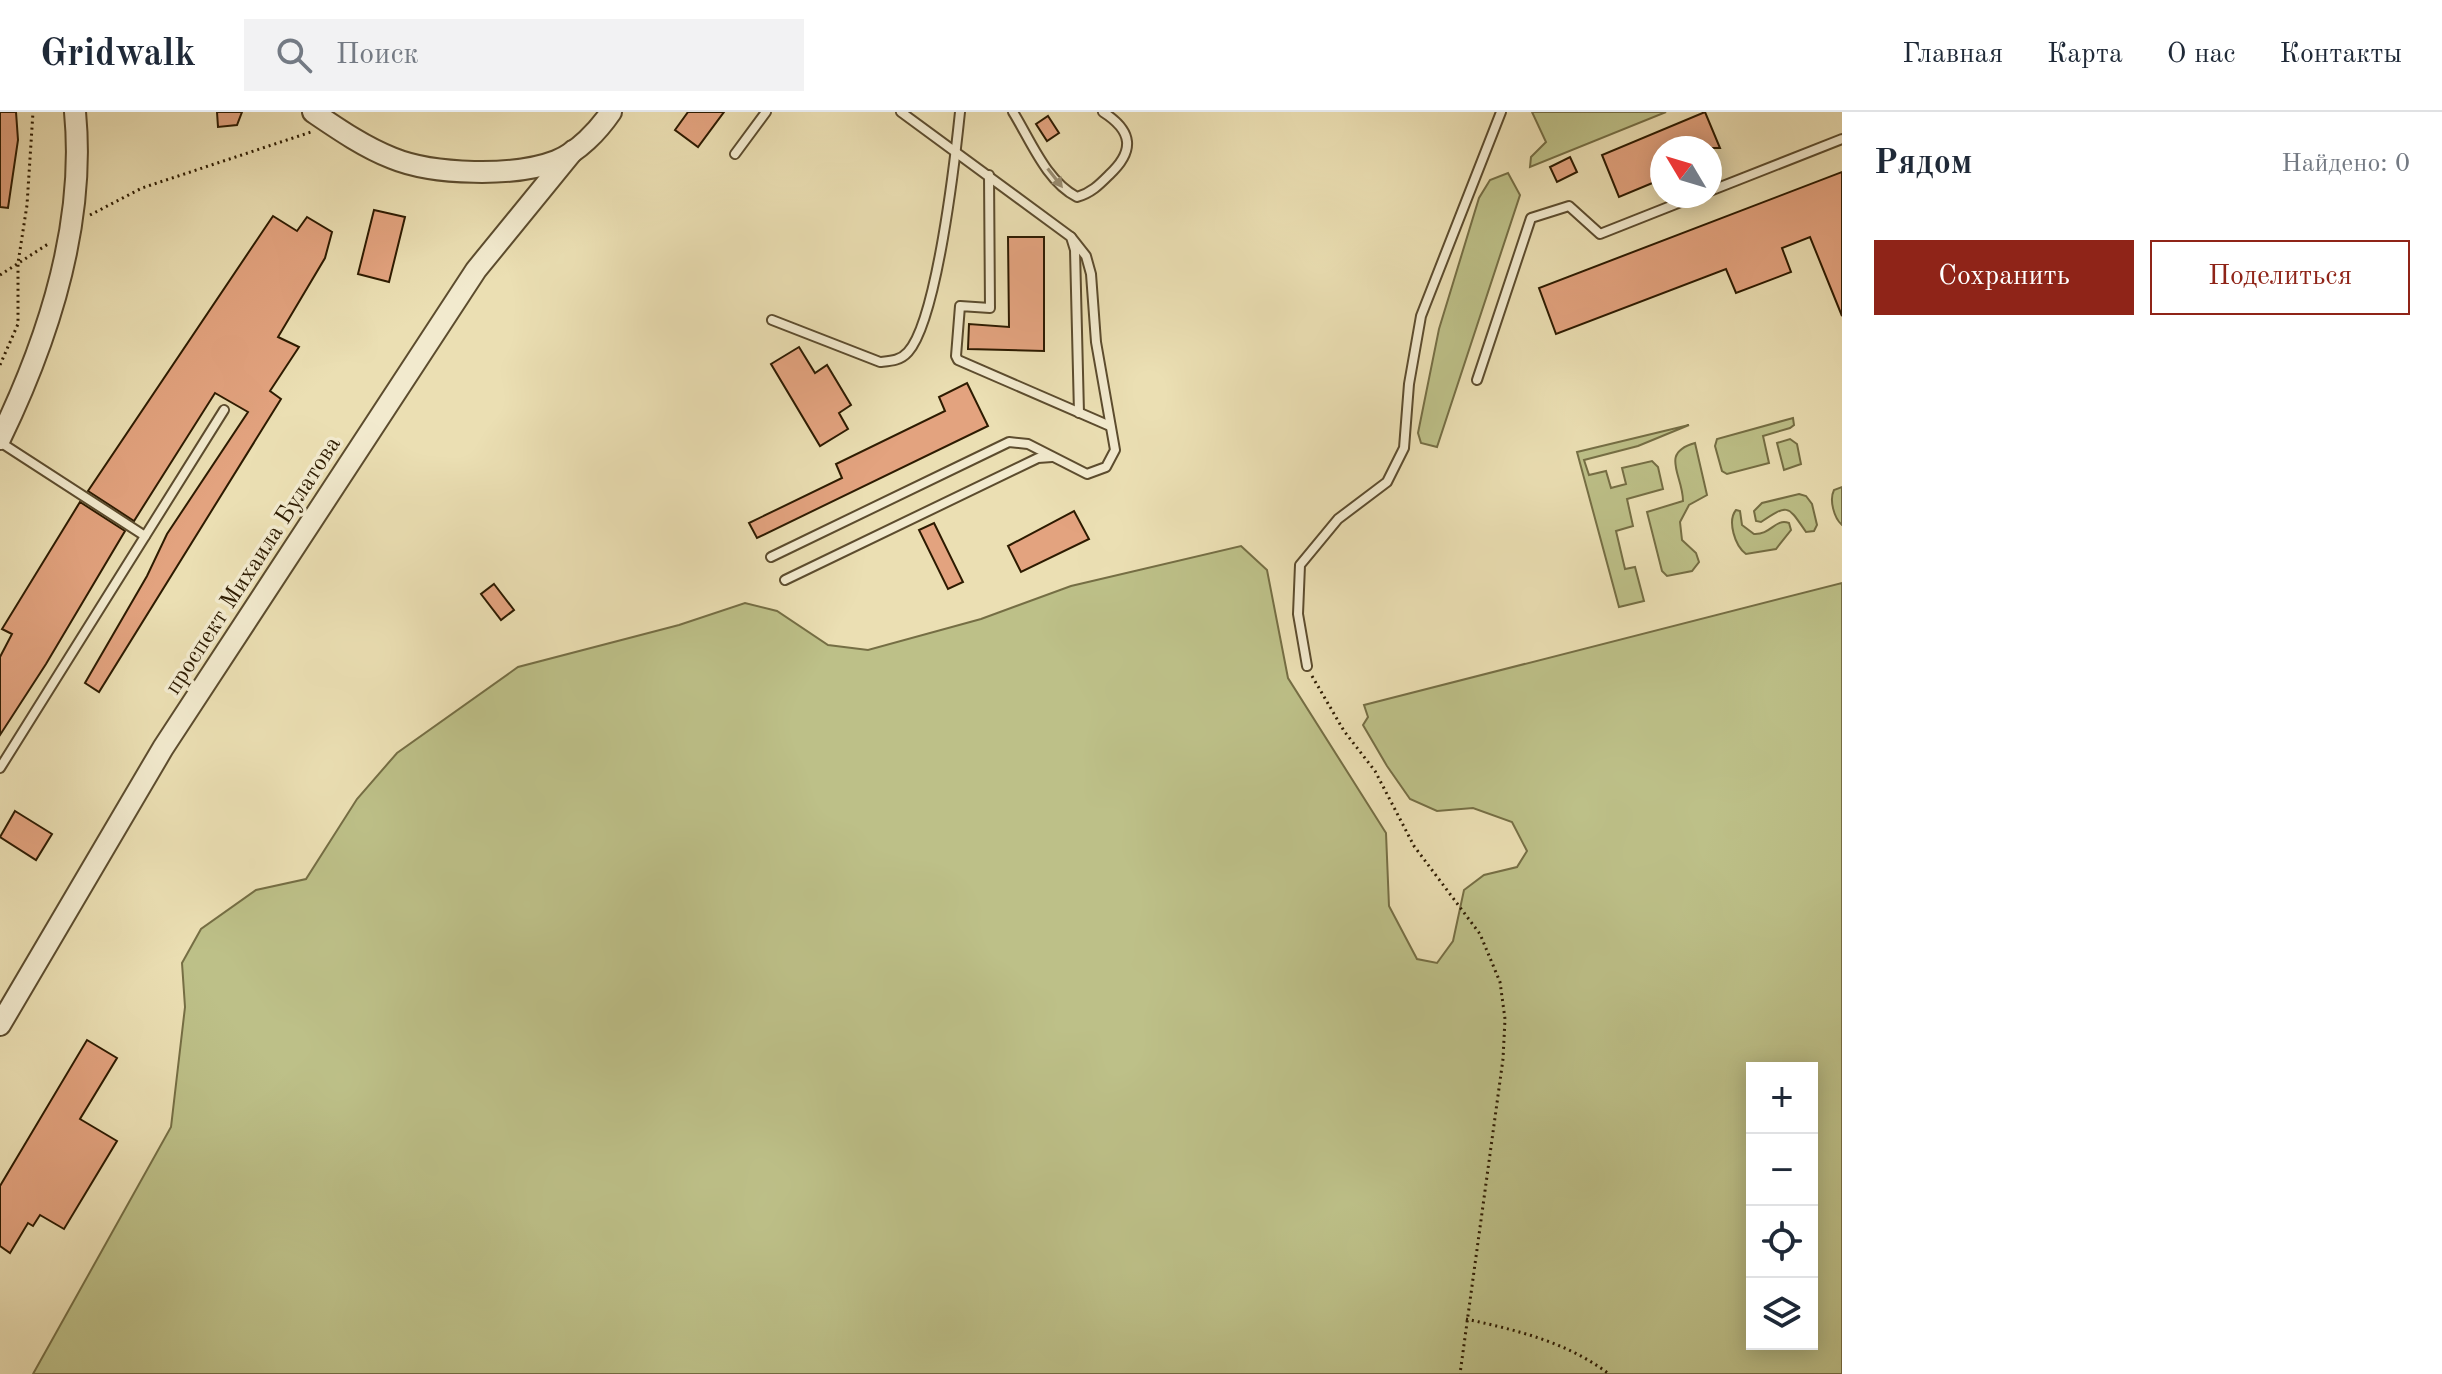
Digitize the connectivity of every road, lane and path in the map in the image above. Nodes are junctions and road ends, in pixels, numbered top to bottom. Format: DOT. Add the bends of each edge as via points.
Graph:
graph roads {
  1 [pos="33,112"];
  2 [pos="75,112"];
  3 [pos="313,112"];
  4 [pos="611,112"];
  5 [pos="766,112"];
  6 [pos="901,112"];
  7 [pos="960,112"];
  8 [pos="1013,112"];
  9 [pos="1103,112"];
  10 [pos="1501,112"];
  11 [pos="333,125"];
  12 [pos="1842,139"];
  13 [pos="573,151"];
  14 [pos="956,151"];
  15 [pos="735,154"];
  16 [pos="989,175"];
  17 [pos="1722,186"];
  18 [pos="1666,208"];
  19 [pos="70,230"];
  20 [pos="1071,237"];
  21 [pos="18,263"];
  22 [pos="0,275"];
  23 [pos="772,320"];
  24 [pos="0,365"];
  25 [pos="1477,380"];
  26 [pos="224,410"];
  27 [pos="1079,413"];
  28 [pos="1110,426"];
  29 [pos="0,441"];
  30 [pos="1053,457"];
  31 [pos="145,536"];
  32 [pos="771,557"];
  33 [pos="785,580"];
  34 [pos="1307,666"];
  35 [pos="0,768"];
  36 [pos="0,1025"];
  37 [pos="1466,1319"];
  38 [pos="1460,1374"];
  39 [pos="1609,1374"];
  1 -- 21 [label="path"];
  2 -- 19 [label="street" via="78,139"];
  3 -- 11 [label="street"];
  4 -- 13 [label="street, проспект Михаила Булатова"];
  5 -- 15 [label="lane"];
  6 -- 14 [label="lane"];
  7 -- 14 [label="lane"];
  8 -- 9 [label="lane, one-way" via="1052,178 1077,197 1089,194 1127,155 1125,134"];
  10 -- 34 [label="lane" via="1421,316 1404,448 1387,482 1338,519 1300,565 1298,614"];
  11 -- 13 [label="street" via="393,159 438,170 529,167"];
  11 -- 19 [label="path" via="142,188"];
  12 -- 17 [label="lane"];
  13 -- 36 [label="street, проспект Михаила Булатова" via="509,227 450,310 163,748"];
  14 -- 16 [label="lane"];
  14 -- 23 [label="lane" via="927,311 908,352 895,361 880,362"];
  16 -- 20 [label="lane"];
  16 -- 27 [label="lane" via="990,308 960,306 956,356"];
  18 -- 25 [label="lane" via="1600,234 1569,206 1531,218"];
  19 -- 21 [label="path"];
  19 -- 29 [label="street" via="47,332"];
  20 -- 27 [label="lane"];
  20 -- 28 [label="lane" via="1086,256 1091,274"];
  21 -- 22 [label="path"];
  21 -- 24 [label="path" via="18,324"];
  26 -- 31 [label="lane"];
  27 -- 28 [label="lane"];
  28 -- 30 [label="lane" via="1115,450 1106,467 1087,474"];
  29 -- 31 [label="lane"];
  30 -- 32 [label="lane" via="1028,444 1009,442"];
  30 -- 33 [label="lane" via="1038,458"];
  31 -- 35 [label="lane"];
  34 -- 37 [label="path" via="1344,731 1375,771 1414,846 1480,934 1500,982 1503,1059"];
  37 -- 38 [label="path"];
  37 -- 39 [label="path" via="1527,1333 1591,1360"];
}
